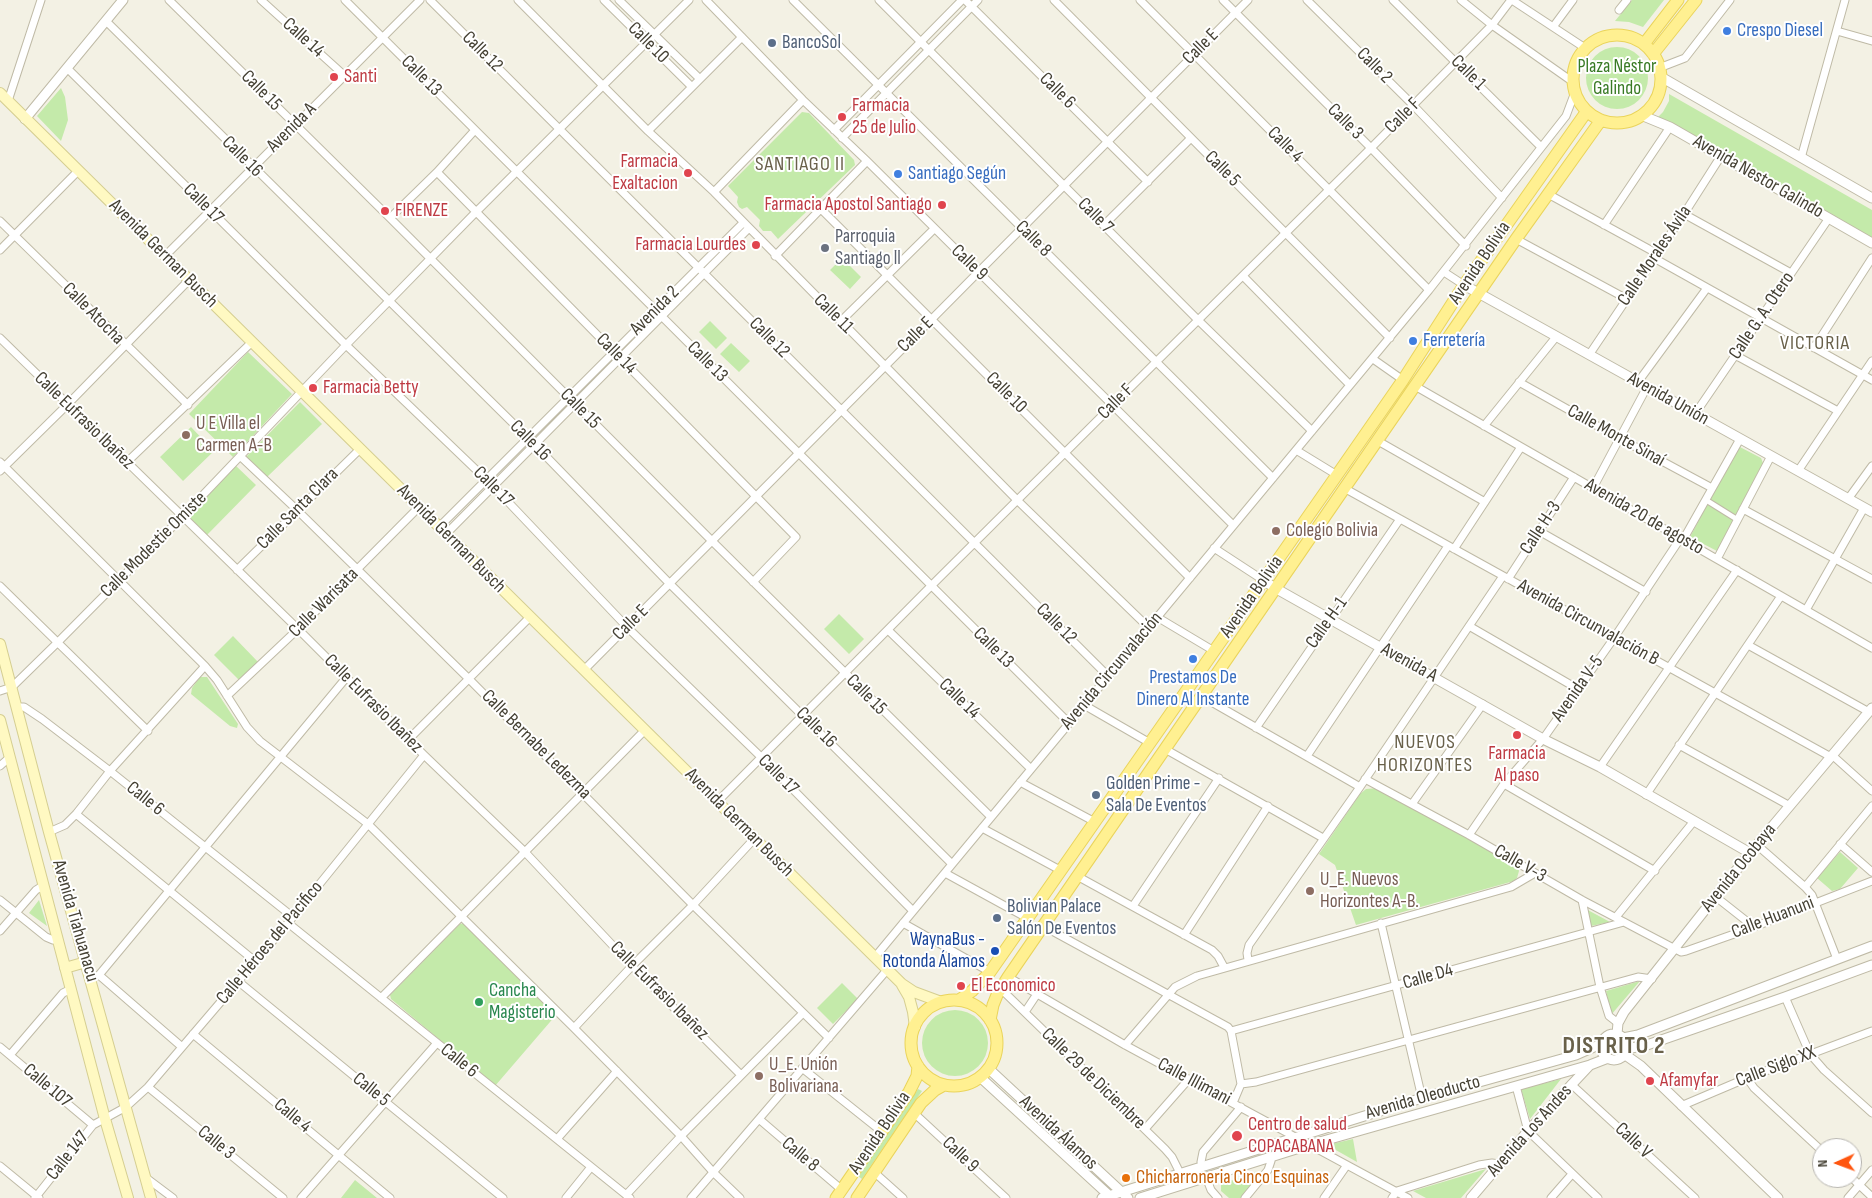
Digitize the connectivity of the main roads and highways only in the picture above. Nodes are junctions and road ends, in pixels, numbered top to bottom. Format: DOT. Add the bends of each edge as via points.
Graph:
graph roads {
  1 [pos="1678,0"];
  2 [pos="1696,0"];
  3 [pos="1644,44"];
  4 [pos="1653,54"];
  5 [pos="0,93"];
  6 [pos="1587,111"];
  7 [pos="1601,120"];
  8 [pos="0,644"];
  9 [pos="0,720"];
  10 [pos="5,756"];
  11 [pos="86,962"];
  12 [pos="65,968"];
  13 [pos="902,984"];
  14 [pos="958,1000"];
  15 [pos="941,1002"];
  16 [pos="990,1020"];
  17 [pos="915,1027"];
  18 [pos="918,1066"];
  19 [pos="944,1085"];
  20 [pos="839,1194"];
  21 [pos="128,1198"];
  22 [pos="150,1198"];
  23 [pos="857,1198"];
  1 -- 3 [label="main road"];
  2 -- 4 [label="main road"];
  3 -- 4 [label="main road"];
  3 -- 6 [label="main road" via="1620,34 1595,40 1585,48 1576,62 1574,87"];
  4 -- 7 [label="main road" via="1660,73 1658,95 1653,104 1642,116 1622,123"];
  5 -- 13 [label="main road, Avenida German Busch"];
  6 -- 7 [label="main road"];
  6 -- 14 [label="main road, Avenida Bolivia" via="990,972"];
  7 -- 16 [label="main road, Avenida Bolivia" via="1008,977 993,1005"];
  8 -- 11 [label="main road, Avenida Tiahuanacu"];
  9 -- 10 [label="main road, Avenida Tiahuanacu"];
  10 -- 12 [label="main road, Avenida Tiahuanacu"];
  11 -- 12 [label="main road"];
  11 -- 22 [label="main road, Avenida Tiahuanacu" via="95,976"];
  12 -- 21 [label="main road, Avenida Tiahuanacu"];
  13 -- 15 [label="main road, Avenida German Busch"];
  13 -- 17 [label="main road, Avenida German Busch" via="909,997"];
  14 -- 15 [label="main road"];
  14 -- 16 [label="main road" via="977,1006"];
  15 -- 17 [label="main road" via="924,1012"];
  16 -- 19 [label="main road" via="997,1045 993,1062 984,1073 963,1085"];
  17 -- 18 [label="main road" via="912,1049"];
  18 -- 19 [label="main road" via="932,1080"];
  18 -- 20 [label="main road, Avenida Bolivia" via="909,1092"];
  19 -- 23 [label="main road, Avenida Bolivia" via="928,1096 914,1113"];
}
